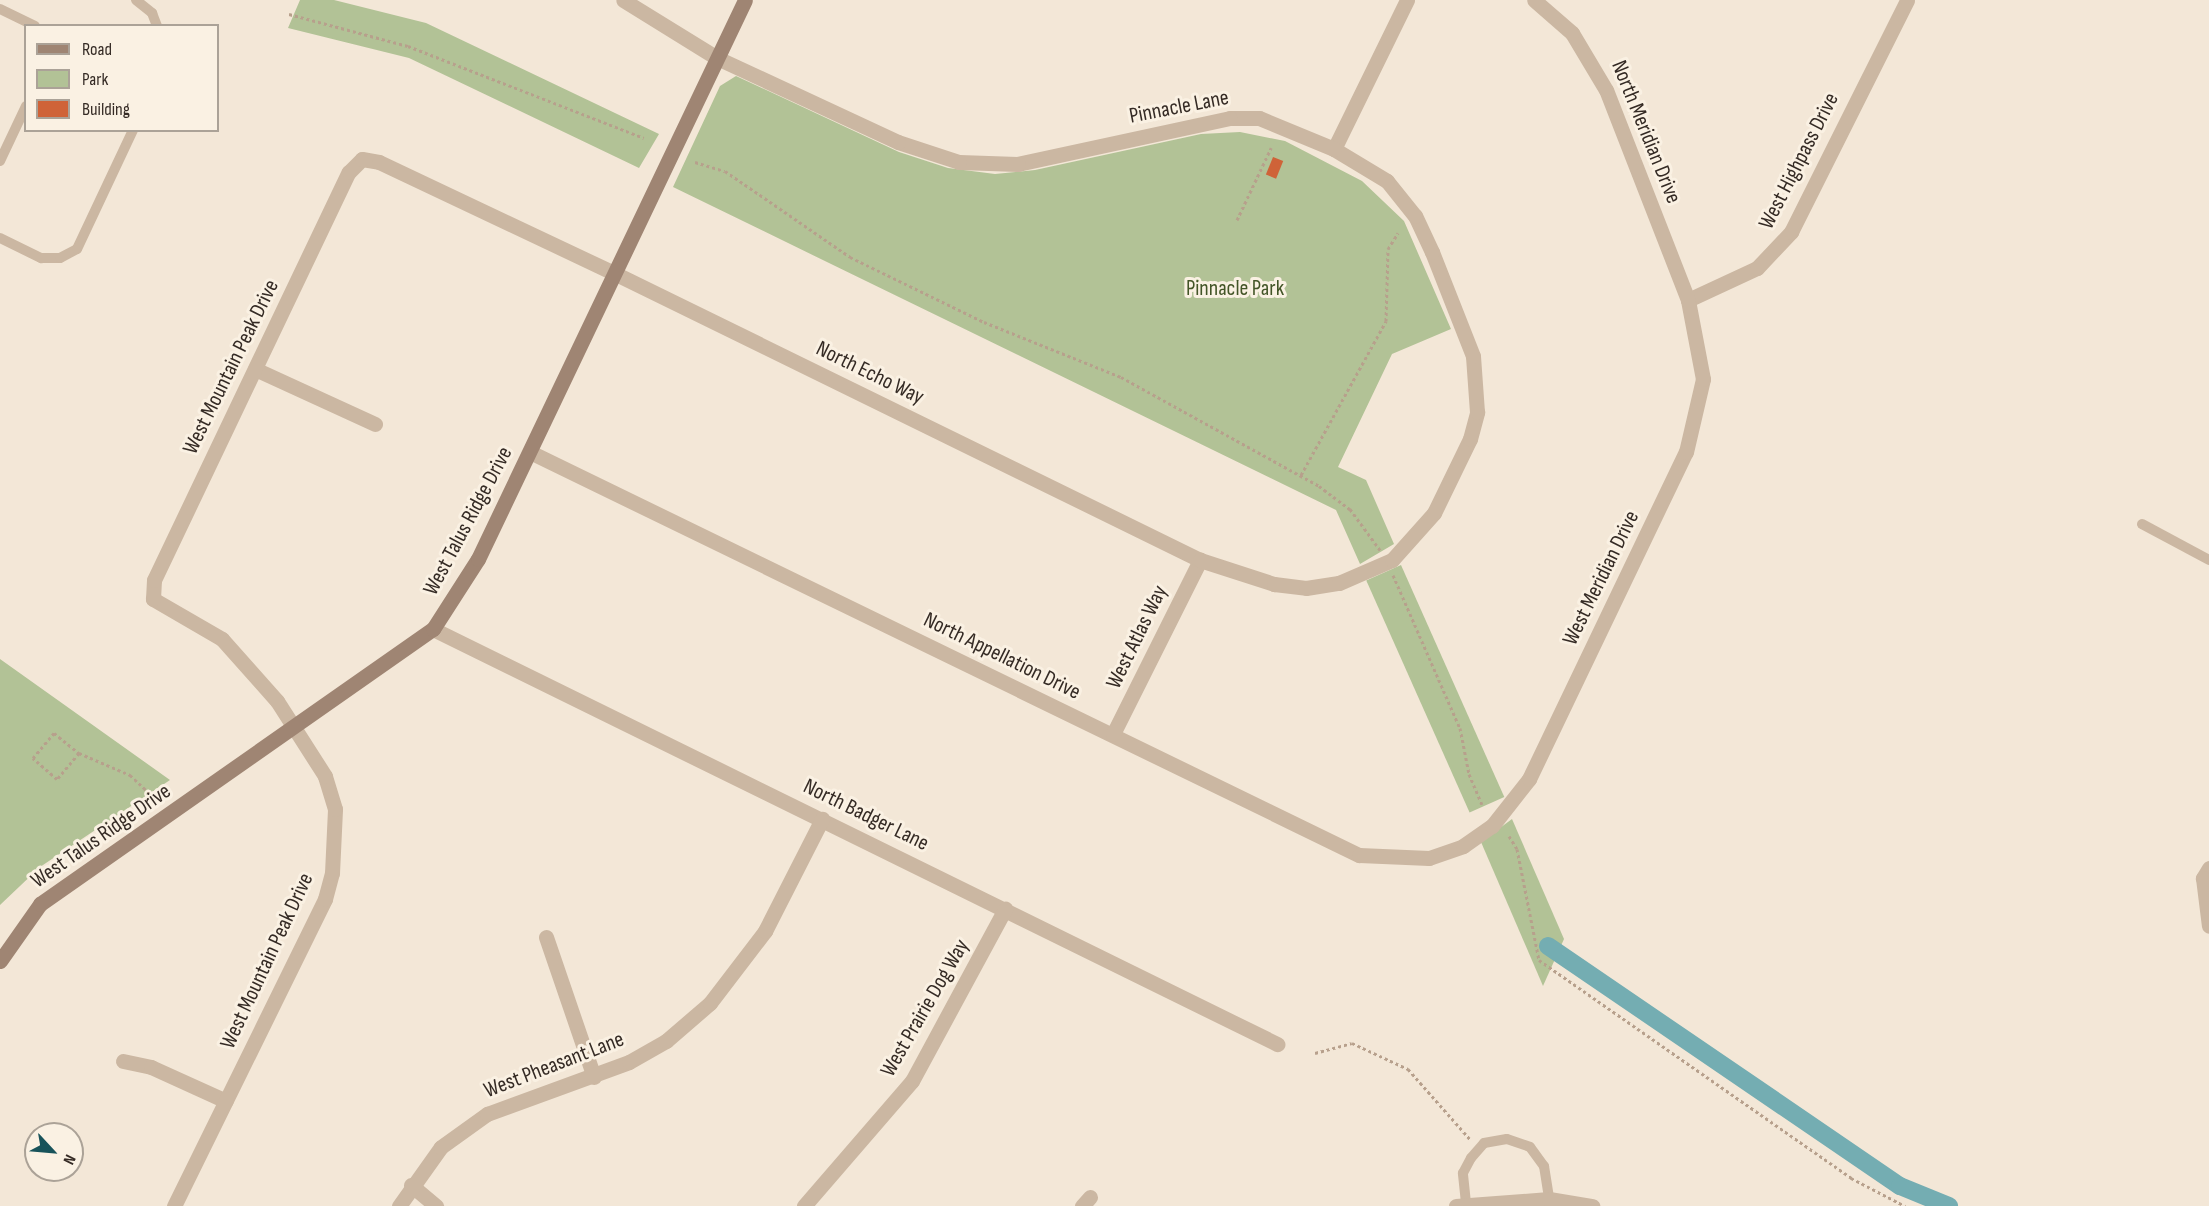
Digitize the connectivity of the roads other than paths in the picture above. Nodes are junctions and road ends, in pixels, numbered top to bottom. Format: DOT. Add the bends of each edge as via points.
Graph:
graph roads {
  1 [pos="136,0"];
  2 [pos="623,0"];
  3 [pos="745,0"];
  4 [pos="1407,0"];
  5 [pos="1534,0"];
  6 [pos="1907,0"];
  7 [pos="0,9"];
  8 [pos="31,24"];
  9 [pos="156,24"];
  10 [pos="717,58"];
  11 [pos="24,110"];
  12 [pos="132,132"];
  13 [pos="1334,149"];
  14 [pos="362,159"];
  15 [pos="0,160"];
  16 [pos="0,238"];
  17 [pos="614,273"];
  18 [pos="1688,300"];
  19 [pos="255,369"];
  20 [pos="375,424"];
  21 [pos="530,452"];
  22 [pos="2142,524"];
  23 [pos="1200,560"];
  24 [pos="2209,560"];
  25 [pos="1367,573"];
  26 [pos="433,629"];
  27 [pos="296,729"];
  28 [pos="1113,734"];
  29 [pos="822,819"];
  30 [pos="1462,846"];
  31 [pos="2209,868"];
  32 [pos="1005,909"];
  33 [pos="2209,926"];
  34 [pos="546,937"];
  35 [pos="0,961"];
  36 [pos="1277,1044"];
  37 [pos="123,1061"];
  38 [pos="594,1077"];
  39 [pos="226,1101"];
  40 [pos="411,1185"];
  41 [pos="1550,1199"];
  42 [pos="1461,1205"];
  43 [pos="174,1206"];
  44 [pos="399,1206"];
  45 [pos="436,1206"];
  46 [pos="804,1206"];
  47 [pos="1592,1206"];
  1 -- 9 [label="lane" via="152,13"];
  2 -- 10 [label="street, Pinnacle Lane"];
  3 -- 10 [label="street, West Talus Ridge Drive"];
  4 -- 13 [label="street"];
  5 -- 18 [label="street, North Meridian Drive" via="1572,33 1592,60"];
  6 -- 18 [label="street, West Highpass Drive" via="1791,232 1757,268"];
  7 -- 8 [label="lane"];
  10 -- 13 [label="street, Pinnacle Lane" via="897,142 959,162 1018,164 1230,118 1259,118"];
  10 -- 17 [label="street, West Talus Ridge Drive"];
  11 -- 15 [label="lane"];
  12 -- 16 [label="lane" via="77,249 60,258 41,258"];
  13 -- 25 [label="street, Pinnacle Lane" via="1387,181 1415,216 1473,356 1477,383 1470,439 1452,481 1415,538 1387,563"];
  14 -- 17 [label="street, North Echo Way" via="379,162"];
  14 -- 19 [label="street, West Mountain Peak Drive" via="349,172"];
  17 -- 21 [label="street, West Talus Ridge Drive"];
  17 -- 23 [label="street, North Echo Way"];
  18 -- 30 [label="street, West Meridian Drive" via="1703,379 1686,452 1529,779 1492,826"];
  19 -- 20 [label="street"];
  19 -- 27 [label="street, West Mountain Peak Drive" via="154,580 153,599 222,639"];
  21 -- 26 [label="street, West Talus Ridge Drive" via="469,576"];
  21 -- 28 [label="street, North Appellation Drive"];
  22 -- 24 [label="lane"];
  23 -- 25 [label="street, North Echo Way" via="1247,577 1306,588"];
  23 -- 28 [label="street, West Atlas Way"];
  26 -- 27 [label="street, West Talus Ridge Drive"];
  26 -- 29 [label="street, North Badger Lane"];
  27 -- 35 [label="street, West Talus Ridge Drive" via="40,904"];
  27 -- 39 [label="street, West Mountain Peak Drive" via="325,776 335,809 332,873"];
  28 -- 30 [label="street, North Appellation Drive" via="1359,855 1429,858"];
  29 -- 32 [label="street, North Badger Lane"];
  29 -- 38 [label="street, West Pheasant Lane" via="742,968 666,1041"];
  31 -- 33 [label="street" via="2203,878"];
  32 -- 36 [label="street, North Badger Lane"];
  32 -- 46 [label="street, West Prairie Dog Way" via="912,1081"];
  34 -- 38 [label="street"];
  37 -- 39 [label="street" via="151,1067"];
  38 -- 40 [label="street, West Pheasant Lane" via="531,1094 487,1114 441,1148"];
  39 -- 43 [label="street, West Mountain Peak Drive"];
  40 -- 44 [label="street, West Pheasant Lane"];
  40 -- 45 [label="street"];
  41 -- 42 [label="street"];
  41 -- 42 [label="lane" via="1544,1166 1530,1147 1507,1139 1484,1143 1471,1158 1463,1173"];
  41 -- 47 [label="street"];
}
